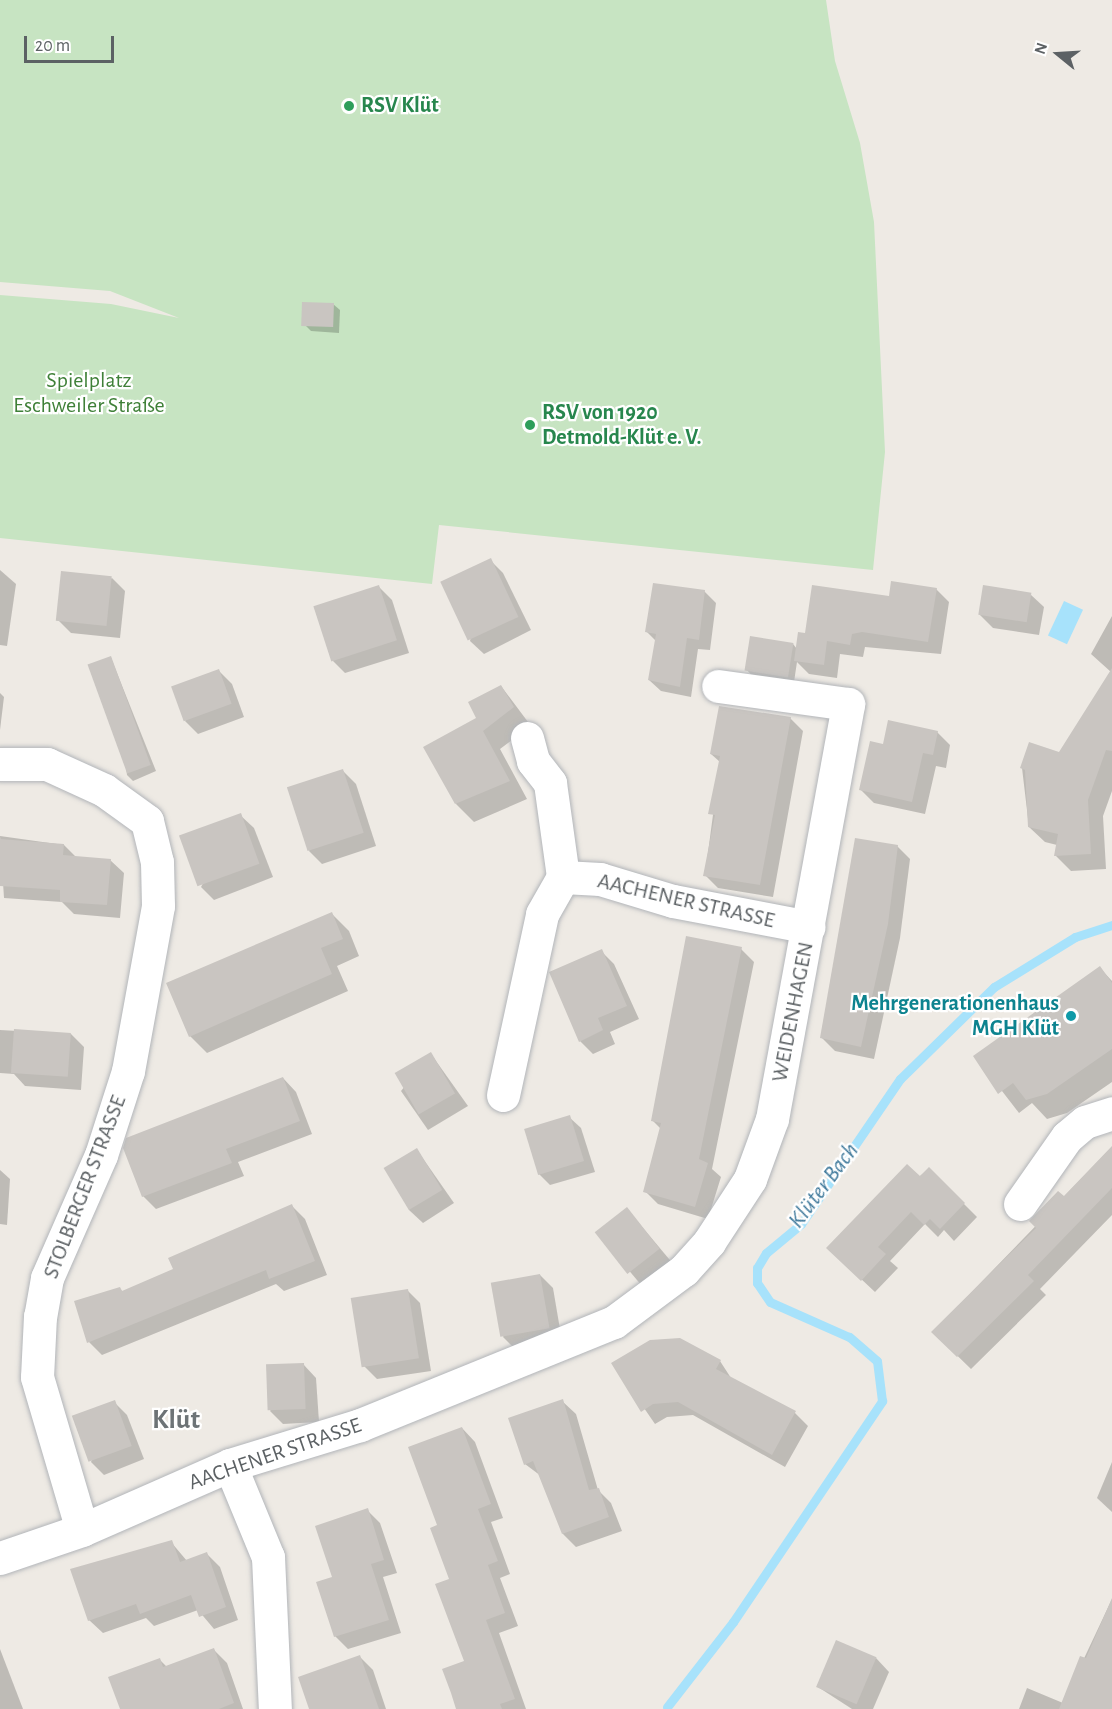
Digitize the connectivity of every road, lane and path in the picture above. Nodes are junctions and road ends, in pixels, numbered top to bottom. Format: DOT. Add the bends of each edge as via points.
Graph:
graph roads {
  1 [pos="718,686"];
  2 [pos="527,738"];
  3 [pos="0,764"];
  4 [pos="563,877"];
  5 [pos="809,927"];
  6 [pos="503,1095"];
  7 [pos="1112,1113"];
  8 [pos="1020,1204"];
  9 [pos="550,1349"];
  10 [pos="230,1465"];
  11 [pos="82,1530"];
  12 [pos="0,1558"];
  13 [pos="274,1709"];
  1 -- 5 [label="street, WEIDENHAGEN" via="848,704"];
  2 -- 4 [label="street" via="533,761 550,783"];
  3 -- 11 [label="street, STOLBERGER STRASSE" via="47,764 104,790 147,821 157,862 158,906 128,1071 101,1155 47,1278 40,1316 37,1377"];
  4 -- 5 [label="street, AACHENER STRASSE" via="600,879 673,902"];
  4 -- 6 [label="street" via="542,914"];
  5 -- 9 [label="street, WEIDENHAGEN" via="772,1119 731,1212 684,1270 639,1307"];
  7 -- 8 [label="street" via="1085,1122 1067,1137"];
  9 -- 10 [label="street, AACHENER STRASSE" via="360,1425"];
  10 -- 11 [label="street, AACHENER STRASSE"];
  10 -- 13 [label="street" via="268,1557"];
  11 -- 12 [label="street, AACHENER STRASSE"];
}
